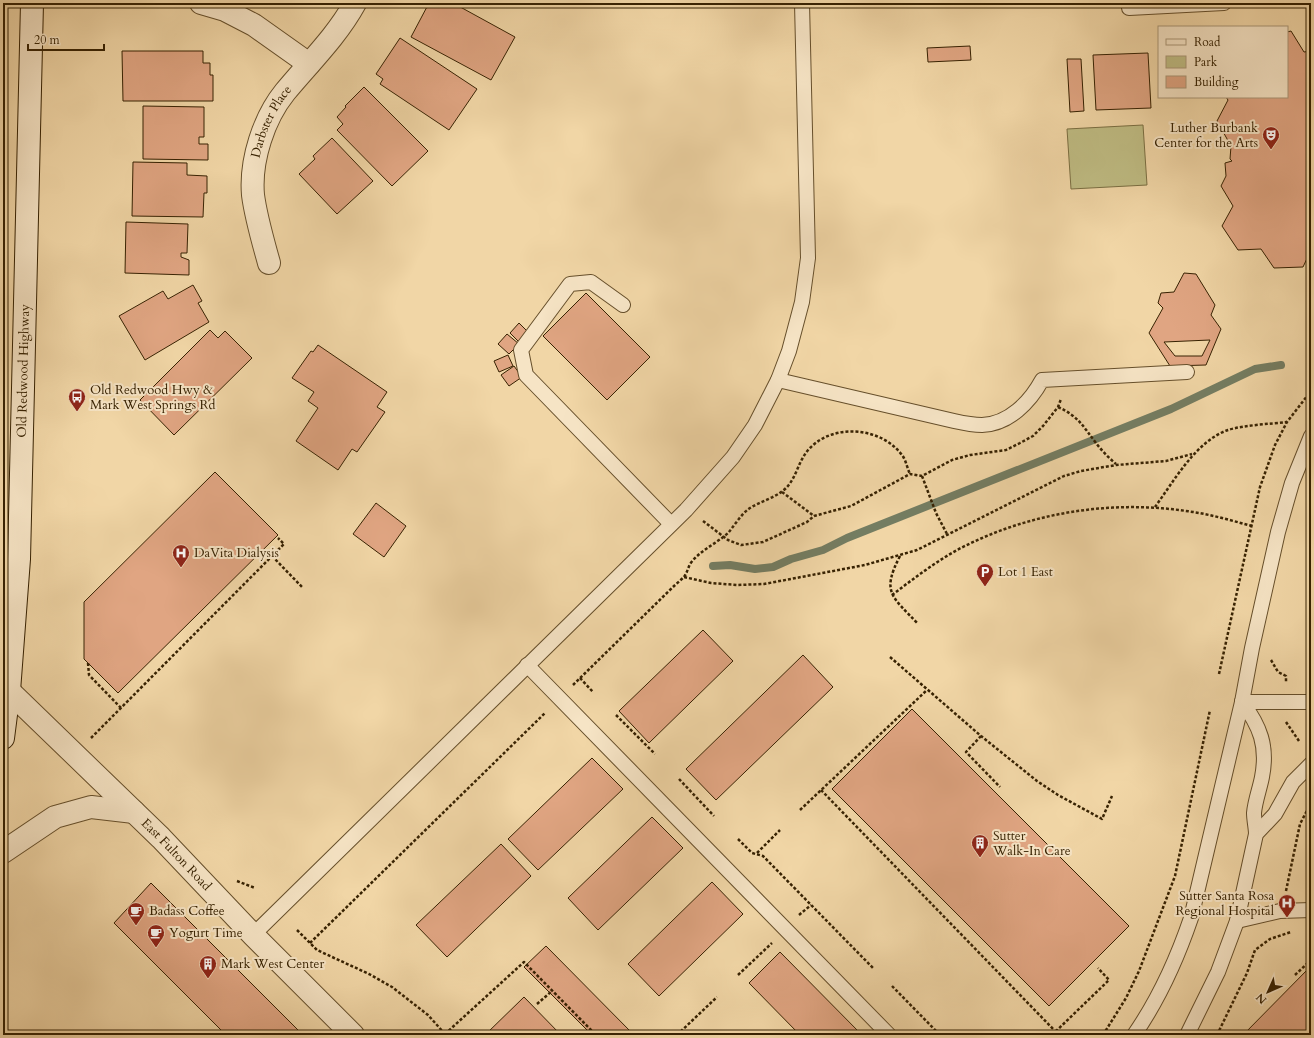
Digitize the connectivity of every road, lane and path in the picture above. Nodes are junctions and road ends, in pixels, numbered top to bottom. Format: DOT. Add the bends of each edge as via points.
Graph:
graph roads {
  1 [pos="32,3"];
  2 [pos="201,3"];
  3 [pos="355,3"];
  4 [pos="802,3"];
  5 [pos="1224,3"];
  6 [pos="1129,8"];
  7 [pos="309,64"];
  8 [pos="269,263"];
  9 [pos="623,305"];
  10 [pos="1187,372"];
  11 [pos="778,380"];
  12 [pos="1311,391"];
  13 [pos="1058,407"];
  14 [pos="1287,422"];
  15 [pos="1311,436"];
  16 [pos="1192,454"];
  17 [pos="1116,465"];
  18 [pos="910,474"];
  19 [pos="922,476"];
  20 [pos="898,481"];
  21 [pos="782,492"];
  22 [pos="689,507"];
  23 [pos="1155,507"];
  24 [pos="814,516"];
  25 [pos="671,524"];
  26 [pos="1252,526"];
  27 [pos="947,534"];
  28 [pos="723,536"];
  29 [pos="278,538"];
  30 [pos="272,556"];
  31 [pos="900,556"];
  32 [pos="684,578"];
  33 [pos="303,588"];
  34 [pos="892,595"];
  35 [pos="918,624"];
  36 [pos="1270,654"];
  37 [pos="890,657"];
  38 [pos="88,663"];
  39 [pos="527,665"];
  40 [pos="1219,674"];
  41 [pos="580,678"];
  42 [pos="1286,682"];
  43 [pos="572,685"];
  44 [pos="927,690"];
  45 [pos="8,691"];
  46 [pos="593,692"];
  47 [pos="1242,702"];
  48 [pos="1311,702"];
  49 [pos="121,708"];
  50 [pos="548,710"];
  51 [pos="1210,710"];
  52 [pos="616,714"];
  53 [pos="1286,722"];
  54 [pos="981,736"];
  55 [pos="3,738"];
  56 [pos="87,741"];
  57 [pos="1299,741"];
  58 [pos="655,754"];
  59 [pos="1311,764"];
  60 [pos="679,779"];
  61 [pos="1000,787"];
  62 [pos="820,790"];
  63 [pos="1112,796"];
  64 [pos="1311,803"];
  65 [pos="800,810"];
  66 [pos="134,812"];
  67 [pos="714,816"];
  68 [pos="780,830"];
  69 [pos="1256,834"];
  70 [pos="738,839"];
  71 [pos="3,852"];
  72 [pos="757,853"];
  73 [pos="1284,897"];
  74 [pos="810,905"];
  75 [pos="1311,910"];
  76 [pos="795,920"];
  77 [pos="1237,921"];
  78 [pos="297,930"];
  79 [pos="1293,932"];
  80 [pos="253,935"];
  81 [pos="775,940"];
  82 [pos="310,943"];
  83 [pos="1311,960"];
  84 [pos="873,968"];
  85 [pos="1098,968"];
  86 [pos="738,975"];
  87 [pos="1295,975"];
  88 [pos="892,986"];
  89 [pos="552,991"];
  90 [pos="717,997"];
  91 [pos="537,1004"];
  92 [pos="1056,1032"];
  93 [pos="446,1034"];
  94 [pos="353,1035"];
  95 [pos="596,1035"];
  96 [pos="677,1035"];
  97 [pos="889,1035"];
  98 [pos="940,1035"];
  99 [pos="1052,1035"];
  100 [pos="1102,1035"];
  101 [pos="1134,1035"];
  102 [pos="1187,1035"];
  103 [pos="1217,1035"];
  1 -- 45 [label="street, Old Redwood Highway" via="19,552"];
  2 -- 7 [label="street" via="225,10 254,25"];
  3 -- 7 [label="street, Darbster Place" via="341,26"];
  4 -- 11 [label="lane" via="808,258 799,314"];
  5 -- 6 [label="lane"];
  7 -- 8 [label="street, Darbster Place" via="284,93 265,126 254,170 253,193 256,213"];
  9 -- 25 [label="lane" via="591,282 570,284 521,350 526,375"];
  10 -- 11 [label="lane" via="1042,380 1021,408 1002,420 983,425 954,421"];
  11 -- 22 [label="lane" via="755,424 733,457"];
  12 -- 14 [label="path"];
  13 -- 17 [label="path" via="1071,412"];
  14 -- 16 [label="path" via="1229,430"];
  14 -- 26 [label="path" via="1275,445 1260,487"];
  15 -- 47 [label="lane" via="1292,483 1278,532"];
  16 -- 17 [label="path" via="1166,461"];
  16 -- 23 [label="path"];
  17 -- 27 [label="path" via="1064,476"];
  18 -- 21 [label="path" via="902,456 885,439 861,432 838,433 826,436 808,449 793,479"];
  19 -- 27 [label="path"];
  20 -- 24 [label="path" via="851,506"];
  21 -- 24 [label="path"];
  21 -- 28 [label="path" via="748,509"];
  22 -- 25 [label="lane"];
  22 -- 28 [label="path"];
  23 -- 26 [label="path" via="1194,512"];
  23 -- 34 [label="path" via="1091,509 1041,518 1011,527 957,550 927,568"];
  24 -- 28 [label="path" via="807,522 763,542 741,545"];
  25 -- 39 [label="lane"];
  26 -- 40 [label="path"];
  27 -- 31 [label="path"];
  28 -- 32 [label="path" via="690,564"];
  29 -- 30 [label="path" via="284,544"];
  30 -- 33 [label="path"];
  30 -- 49 [label="path"];
  31 -- 32 [label="path" via="764,584 732,584"];
  31 -- 34 [label="path" via="891,574"];
  32 -- 41 [label="path"];
  34 -- 35 [label="path"];
  36 -- 42 [label="path" via="1273,666 1286,676"];
  37 -- 44 [label="path"];
  38 -- 49 [label="path" via="89,675"];
  39 -- 80 [label="lane"];
  39 -- 97 [label="lane"];
  41 -- 43 [label="path"];
  41 -- 46 [label="path"];
  44 -- 54 [label="path"];
  44 -- 62 [label="path"];
  45 -- 55 [label="street, Old Redwood Highway"];
  45 -- 66 [label="street, East Fulton Road"];
  47 -- 48 [label="lane"];
  47 -- 69 [label="lane" via="1261,732 1263,748 1262,775 1254,814"];
  47 -- 101 [label="lane" via="1182,944 1161,990"];
  49 -- 56 [label="path"];
  50 -- 82 [label="path"];
  51 -- 100 [label="path" via="1176,876 1126,998"];
  52 -- 58 [label="path"];
  53 -- 57 [label="path"];
  54 -- 61 [label="path" via="966,752"];
  54 -- 63 [label="path" via="1037,781 1102,819"];
  59 -- 69 [label="lane" via="1293,782 1275,814"];
  60 -- 67 [label="path"];
  62 -- 65 [label="path"];
  62 -- 92 [label="path"];
  64 -- 73 [label="path" via="1300,824"];
  66 -- 71 [label="street, East Fulton Road" via="91,807 54,817"];
  66 -- 80 [label="street, East Fulton Road"];
  68 -- 72 [label="path"];
  69 -- 77 [label="lane"];
  70 -- 72 [label="path" via="752,853"];
  72 -- 74 [label="path" via="763,856"];
  74 -- 76 [label="path"];
  74 -- 84 [label="path"];
  75 -- 77 [label="lane" via="1280,911"];
  77 -- 102 [label="lane" via="1218,972"];
  78 -- 82 [label="path"];
  79 -- 103 [label="path" via="1270,939 1255,950 1247,973"];
  80 -- 94 [label="street, East Fulton Road"];
  81 -- 86 [label="path"];
  82 -- 93 [label="path" via="317,950 392,987 428,1015"];
  83 -- 87 [label="path"];
  85 -- 92 [label="path" via="1109,980"];
  88 -- 98 [label="path"];
  89 -- 91 [label="path"];
  89 -- 93 [label="path" via="524,962"];
  89 -- 95 [label="path"];
  90 -- 96 [label="path"];
  92 -- 99 [label="path"];
}
